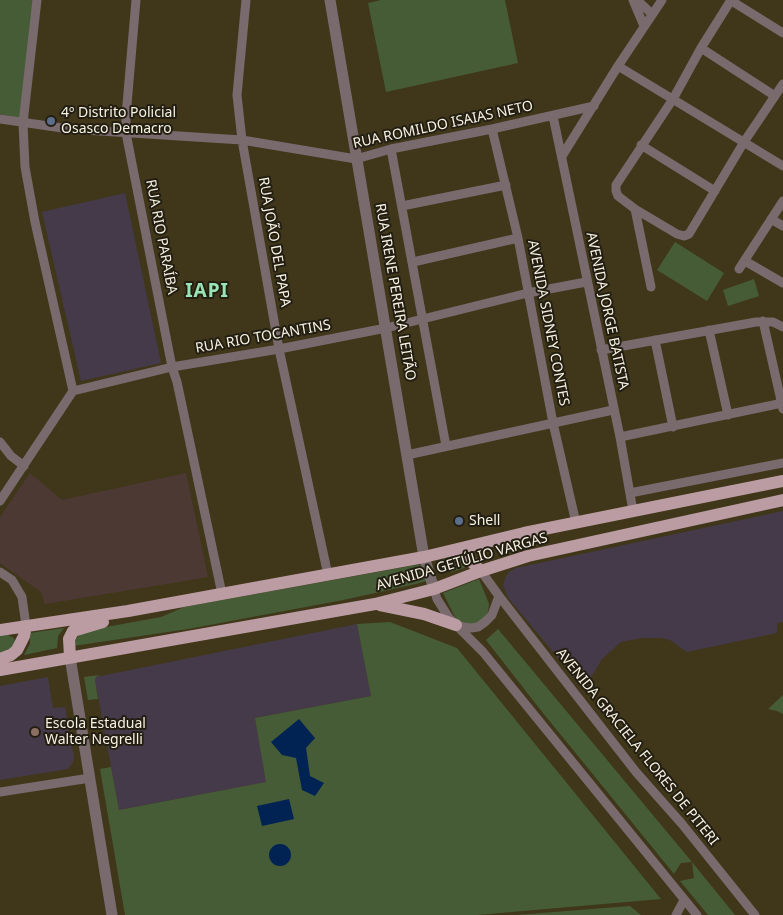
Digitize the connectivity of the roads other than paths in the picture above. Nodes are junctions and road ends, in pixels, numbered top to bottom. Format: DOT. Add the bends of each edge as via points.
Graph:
graph roads {
  1 [pos="37,0"];
  2 [pos="136,0"];
  3 [pos="246,0"];
  4 [pos="330,0"];
  5 [pos="633,0"];
  6 [pos="637,0"];
  7 [pos="662,0"];
  8 [pos="730,0"];
  9 [pos="652,14"];
  10 [pos="644,26"];
  11 [pos="783,33"];
  12 [pos="701,48"];
  13 [pos="618,66"];
  14 [pos="783,84"];
  15 [pos="775,96"];
  16 [pos="673,99"];
  17 [pos="594,106"];
  18 [pos="553,116"];
  19 [pos="0,118"];
  20 [pos="23,123"];
  21 [pos="492,129"];
  22 [pos="126,133"];
  23 [pos="242,140"];
  24 [pos="744,142"];
  25 [pos="641,145"];
  26 [pos="391,149"];
  27 [pos="562,156"];
  28 [pos="356,159"];
  29 [pos="783,166"];
  30 [pos="506,185"];
  31 [pos="715,191"];
  32 [pos="783,201"];
  33 [pos="402,206"];
  34 [pos="635,209"];
  35 [pos="772,219"];
  36 [pos="783,226"];
  37 [pos="518,238"];
  38 [pos="745,260"];
  39 [pos="413,262"];
  40 [pos="739,269"];
  41 [pos="586,282"];
  42 [pos="783,283"];
  43 [pos="651,287"];
  44 [pos="528,293"];
  45 [pos="423,320"];
  46 [pos="763,321"];
  47 [pos="783,327"];
  48 [pos="386,328"];
  49 [pos="710,330"];
  50 [pos="655,340"];
  51 [pos="278,349"];
  52 [pos="601,350"];
  53 [pos="172,367"];
  54 [pos="74,391"];
  55 [pos="783,405"];
  56 [pos="613,410"];
  57 [pos="728,415"];
  58 [pos="554,423"];
  59 [pos="672,427"];
  60 [pos="620,437"];
  61 [pos="0,442"];
  62 [pos="446,446"];
  63 [pos="407,455"];
  64 [pos="783,463"];
  65 [pos="24,466"];
  66 [pos="783,481"];
  67 [pos="630,494"];
  68 [pos="783,500"];
  69 [pos="0,501"];
  70 [pos="633,511"];
  71 [pos="576,523"];
  72 [pos="458,549"];
  73 [pos="424,557"];
  74 [pos="481,571"];
  75 [pos="0,572"];
  76 [pos="328,575"];
  77 [pos="434,588"];
  78 [pos="222,594"];
  79 [pos="499,596"];
  80 [pos="375,604"];
  81 [pos="128,611"];
  82 [pos="456,625"];
  83 [pos="26,626"];
  84 [pos="478,627"];
  85 [pos="0,630"];
  86 [pos="483,652"];
  87 [pos="70,657"];
  88 [pos="0,659"];
  89 [pos="0,670"];
  90 [pos="90,778"];
  91 [pos="0,792"];
  92 [pos="684,900"];
  93 [pos="112,915"];
  94 [pos="676,915"];
  95 [pos="697,915"];
  96 [pos="755,915"];
  1 -- 20 [label="street"];
  2 -- 22 [label="street, RUA RIO PARAÍBA"];
  3 -- 23 [label="street, RUA JOÃO DEL PAPA" via="237,95"];
  4 -- 28 [label="street, RUA IRENE PEREIRA LEITÃO"];
  5 -- 10 [label="street"];
  6 -- 9 [label="street"];
  7 -- 9 [label="street"];
  8 -- 11 [label="street"];
  8 -- 12 [label="street"];
  9 -- 10 [label="street"];
  10 -- 13 [label="street"];
  12 -- 15 [label="street"];
  12 -- 16 [label="street"];
  13 -- 16 [label="street"];
  13 -- 17 [label="street"];
  14 -- 15 [label="street"];
  15 -- 24 [label="street"];
  16 -- 24 [label="street"];
  16 -- 25 [label="street"];
  17 -- 18 [label="street, RUA ROMILDO ISAIAS NETO"];
  17 -- 27 [label="street"];
  18 -- 21 [label="street, RUA ROMILDO ISAIAS NETO"];
  18 -- 27 [label="street, AVENIDA JORGE BATISTA"];
  19 -- 20 [label="street, RUA ROMILDO ISAIAS NETO"];
  20 -- 22 [label="street, RUA ROMILDO ISAIAS NETO"];
  20 -- 54 [label="street" via="28,192"];
  21 -- 26 [label="street, RUA ROMILDO ISAIAS NETO"];
  21 -- 30 [label="street, AVENIDA SIDNEY CONTES"];
  22 -- 23 [label="street, RUA ROMILDO ISAIAS NETO"];
  22 -- 53 [label="street, RUA RIO PARAÍBA"];
  23 -- 28 [label="street, RUA ROMILDO ISAIAS NETO"];
  23 -- 51 [label="street, RUA JOÃO DEL PAPA"];
  24 -- 29 [label="street"];
  24 -- 31 [label="street"];
  25 -- 31 [label="street"];
  25 -- 34 [label="street" via="616,185 618,196"];
  26 -- 28 [label="street, RUA ROMILDO ISAIAS NETO"];
  26 -- 33 [label="street"];
  27 -- 41 [label="street, AVENIDA JORGE BATISTA"];
  28 -- 48 [label="street, RUA IRENE PEREIRA LEITÃO"];
  30 -- 33 [label="street"];
  30 -- 37 [label="street, AVENIDA SIDNEY CONTES"];
  31 -- 34 [label="street" via="692,230 684,236"];
  32 -- 35 [label="street"];
  33 -- 39 [label="street"];
  34 -- 43 [label="street"];
  35 -- 36 [label="street"];
  35 -- 38 [label="street"];
  37 -- 39 [label="street"];
  37 -- 44 [label="street, AVENIDA SIDNEY CONTES"];
  38 -- 40 [label="street"];
  38 -- 42 [label="street"];
  39 -- 45 [label="street"];
  41 -- 44 [label="street, RUA RIO TOCANTINS"];
  41 -- 52 [label="street, AVENIDA JORGE BATISTA"];
  44 -- 45 [label="street, RUA RIO TOCANTINS"];
  44 -- 58 [label="street, AVENIDA SIDNEY CONTES"];
  45 -- 48 [label="street, RUA RIO TOCANTINS"];
  45 -- 62 [label="street"];
  46 -- 47 [label="street"];
  46 -- 49 [label="street"];
  46 -- 55 [label="street"];
  48 -- 51 [label="street, RUA RIO TOCANTINS"];
  48 -- 63 [label="street, RUA IRENE PEREIRA LEITÃO"];
  49 -- 50 [label="street"];
  49 -- 57 [label="street"];
  50 -- 52 [label="street"];
  50 -- 59 [label="street"];
  51 -- 53 [label="street, RUA RIO TOCANTINS"];
  51 -- 76 [label="street, RUA JOÃO DEL PAPA"];
  52 -- 56 [label="street, AVENIDA JORGE BATISTA"];
  53 -- 54 [label="street, RUA RIO TOCANTINS"];
  53 -- 78 [label="street, RUA RIO PARAÍBA"];
  54 -- 65 [label="street"];
  55 -- 57 [label="street"];
  56 -- 58 [label="street"];
  56 -- 60 [label="street, AVENIDA JORGE BATISTA"];
  57 -- 59 [label="street"];
  58 -- 62 [label="street"];
  58 -- 71 [label="street, AVENIDA SIDNEY CONTES"];
  59 -- 60 [label="street"];
  60 -- 67 [label="street, AVENIDA JORGE BATISTA"];
  61 -- 65 [label="street"];
  62 -- 63 [label="street"];
  63 -- 73 [label="street, RUA IRENE PEREIRA LEITÃO"];
  64 -- 67 [label="street"];
  65 -- 69 [label="street"];
  66 -- 70 [label="main road, AVENIDA GETÚLIO VARGAS"];
  67 -- 70 [label="street, AVENIDA JORGE BATISTA"];
  68 -- 74 [label="main road, AVENIDA GETÚLIO VARGAS" via="528,556"];
  70 -- 71 [label="main road, AVENIDA GETÚLIO VARGAS"];
  71 -- 72 [label="main road, AVENIDA GETÚLIO VARGAS"];
  72 -- 73 [label="main road, AVENIDA GETÚLIO VARGAS"];
  72 -- 74 [label="main road"];
  73 -- 76 [label="main road, AVENIDA GETÚLIO VARGAS"];
  73 -- 77 [label="street, RUA IRENE PEREIRA LEITÃO"];
  74 -- 77 [label="main road, AVENIDA GETÚLIO VARGAS"];
  74 -- 79 [label="street, AVENIDA GRACIELA FLORES DE PITERI"];
  75 -- 83 [label="street" via="12,580 22,597"];
  76 -- 78 [label="main road, AVENIDA GETÚLIO VARGAS"];
  77 -- 80 [label="main road, AVENIDA GETÚLIO VARGAS"];
  77 -- 82 [label="street" via="444,612"];
  78 -- 81 [label="main road, AVENIDA GETÚLIO VARGAS"];
  79 -- 84 [label="street" via="492,615"];
  79 -- 96 [label="street, AVENIDA GRACIELA FLORES DE PITERI" via="636,772"];
  80 -- 82 [label="main road" via="402,608"];
  80 -- 87 [label="main road, AVENIDA GETÚLIO VARGAS"];
  81 -- 83 [label="main road, AVENIDA GETÚLIO VARGAS"];
  81 -- 87 [label="main road" via="118,618 73,631 69,639"];
  82 -- 84 [label="street"];
  82 -- 86 [label="street"];
  83 -- 85 [label="main road, AVENIDA GETÚLIO VARGAS"];
  83 -- 88 [label="main road" via="17,650"];
  84 -- 86 [label="street" via="478,641"];
  86 -- 92 [label="street"];
  87 -- 89 [label="main road, AVENIDA GETÚLIO VARGAS"];
  87 -- 90 [label="street"];
  90 -- 91 [label="street"];
  90 -- 93 [label="street"];
  92 -- 94 [label="street"];
  92 -- 95 [label="street"];
}
